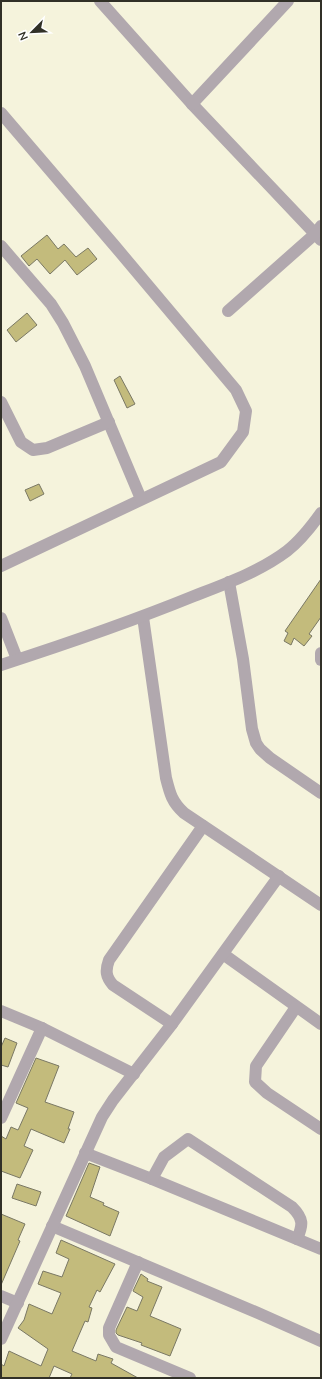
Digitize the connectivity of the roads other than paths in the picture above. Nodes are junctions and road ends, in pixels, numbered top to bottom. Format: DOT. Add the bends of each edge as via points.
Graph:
graph roads {
  1 [pos="100,1"];
  2 [pos="288,1"];
  3 [pos="192,104"];
  4 [pos="1,113"];
  5 [pos="319,233"];
  6 [pos="1,246"];
  7 [pos="228,311"];
  8 [pos="1,402"];
  9 [pos="109,422"];
  10 [pos="141,499"];
  11 [pos="321,513"];
  12 [pos="1,566"];
  13 [pos="229,582"];
  14 [pos="143,617"];
  15 [pos="1,618"];
  16 [pos="321,652"];
  17 [pos="17,659"];
  18 [pos="321,660"];
  19 [pos="1,664"];
  20 [pos="321,793"];
  21 [pos="203,826"];
  22 [pos="279,876"];
  23 [pos="321,905"];
  24 [pos="223,954"];
  25 [pos="296,1007"];
  26 [pos="1,1011"];
  27 [pos="172,1024"];
  28 [pos="321,1024"];
  29 [pos="42,1028"];
  30 [pos="134,1074"];
  31 [pos="2,1111"];
  32 [pos="321,1128"];
  33 [pos="85,1153"];
  34 [pos="152,1179"];
  35 [pos="52,1226"];
  36 [pos="297,1239"];
  37 [pos="321,1249"];
  38 [pos="138,1262"];
  39 [pos="1,1296"];
  40 [pos="18,1303"];
  41 [pos="1,1339"];
  42 [pos="321,1341"];
  43 [pos="190,1378"];
  1 -- 3 [label="street"];
  2 -- 3 [label="street"];
  3 -- 5 [label="street"];
  4 -- 10 [label="street" via="236,390 246,411 244,432 221,462"];
  5 -- 7 [label="street"];
  6 -- 9 [label="street" via="58,314 86,366"];
  8 -- 9 [label="street" via="21,442 33,450 48,448"];
  9 -- 10 [label="street"];
  10 -- 12 [label="street"];
  11 -- 13 [label="street" via="304,535 287,551"];
  13 -- 14 [label="street"];
  13 -- 20 [label="street" via="256,743 270,758"];
  14 -- 17 [label="street"];
  14 -- 21 [label="street" via="171,798 184,813"];
  15 -- 17 [label="street"];
  16 -- 18 [label="street"];
  17 -- 19 [label="street"];
  21 -- 22 [label="street"];
  21 -- 27 [label="street" via="106,967 108,980"];
  22 -- 23 [label="street"];
  22 -- 24 [label="street"];
  24 -- 25 [label="street"];
  24 -- 27 [label="street"];
  25 -- 28 [label="street"];
  25 -- 32 [label="street" via="256,1066 255,1082"];
  26 -- 29 [label="street"];
  27 -- 30 [label="street"];
  29 -- 30 [label="street"];
  29 -- 31 [label="street"];
  30 -- 33 [label="street" via="107,1109"];
  33 -- 34 [label="street"];
  33 -- 35 [label="street"];
  34 -- 36 [label="street"];
  34 -- 36 [label="street" via="164,1157 188,1139 299,1213 302,1227"];
  35 -- 38 [label="street"];
  35 -- 40 [label="street"];
  36 -- 37 [label="street"];
  38 -- 42 [label="street"];
  38 -- 43 [label="street" via="108,1335 116,1347"];
  39 -- 40 [label="street"];
  40 -- 41 [label="street"];
}
